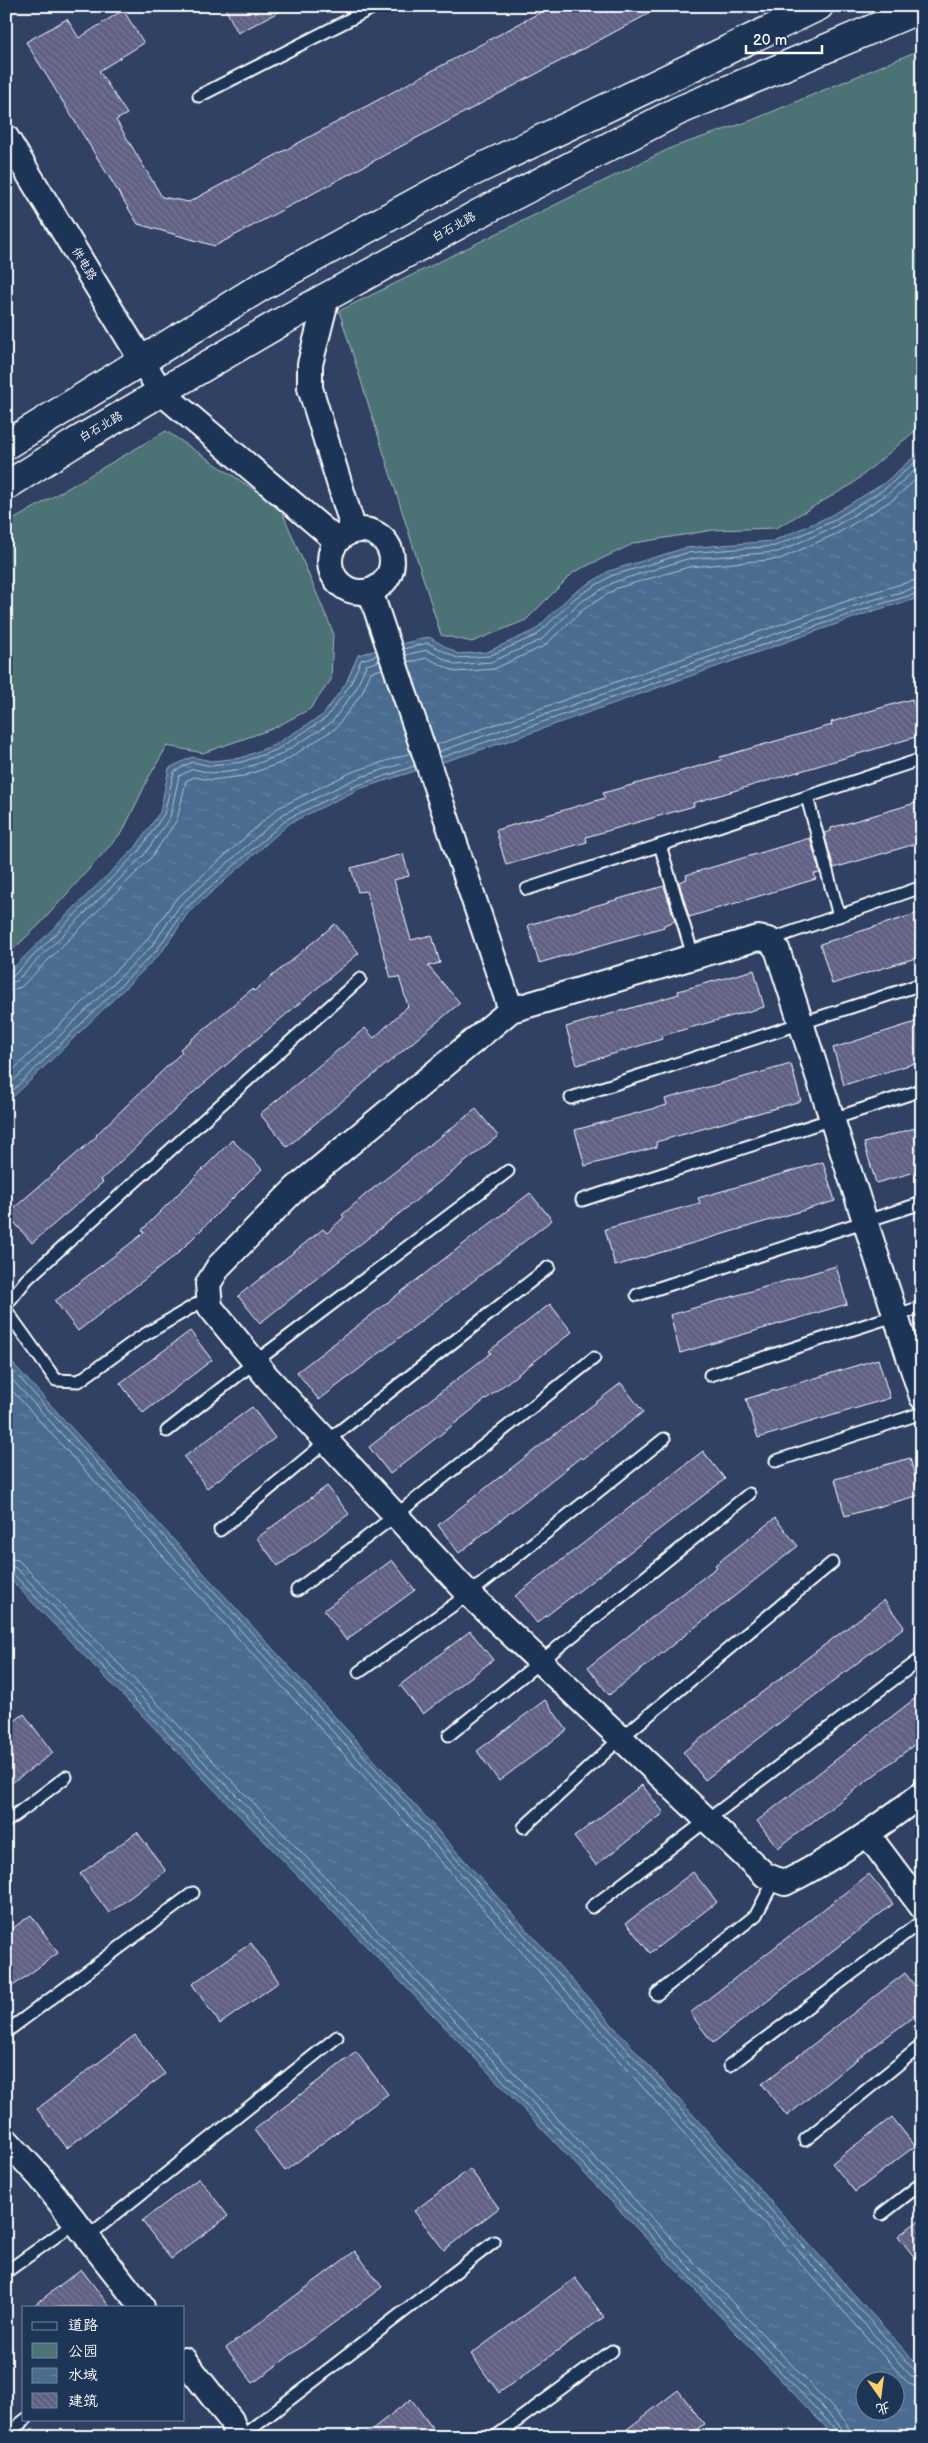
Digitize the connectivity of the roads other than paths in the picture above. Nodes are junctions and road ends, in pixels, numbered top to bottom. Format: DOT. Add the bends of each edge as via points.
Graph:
graph roads {
  1 [pos="376,6"];
  2 [pos="819,6"];
  3 [pos="922,8"];
  4 [pos="199,96"];
  5 [pos="7,141"];
  6 [pos="327,297"];
  7 [pos="142,360"];
  8 [pos="162,392"];
  9 [pos="6,445"];
  10 [pos="6,486"];
  11 [pos="346,536"];
  12 [pos="370,592"];
  13 [pos="922,759"];
  14 [pos="807,797"];
  15 [pos="660,845"];
  16 [pos="922,887"];
  17 [pos="527,889"];
  18 [pos="839,916"];
  19 [pos="769,940"];
  20 [pos="692,956"];
  21 [pos="360,980"];
  22 [pos="922,984"];
  23 [pos="511,1010"];
  24 [pos="801,1023"];
  25 [pos="922,1090"];
  26 [pos="572,1098"];
  27 [pos="832,1120"];
  28 [pos="508,1171"];
  29 [pos="582,1200"];
  30 [pos="922,1203"];
  31 [pos="866,1222"];
  32 [pos="549,1267"];
  33 [pos="637,1295"];
  34 [pos="209,1297"];
  35 [pos="6,1305"];
  36 [pos="922,1307"];
  37 [pos="6,1310"];
  38 [pos="896,1316"];
  39 [pos="594,1358"];
  40 [pos="255,1362"];
  41 [pos="710,1375"];
  42 [pos="922,1397"];
  43 [pos="922,1413"];
  44 [pos="167,1431"];
  45 [pos="664,1439"];
  46 [pos="327,1441"];
  47 [pos="776,1461"];
  48 [pos="749,1494"];
  49 [pos="396,1515"];
  50 [pos="220,1530"];
  51 [pos="832,1563"];
  52 [pos="297,1590"];
  53 [pos="469,1594"];
  54 [pos="922,1658"];
  55 [pos="540,1662"];
  56 [pos="359,1672"];
  57 [pos="449,1735"];
  58 [pos="621,1738"];
  59 [pos="66,1777"];
  60 [pos="922,1794"];
  61 [pos="708,1821"];
  62 [pos="6,1822"];
  63 [pos="524,1827"];
  64 [pos="868,1835"];
  65 [pos="775,1879"];
  66 [pos="193,1893"];
  67 [pos="922,1907"];
  68 [pos="592,1908"];
  69 [pos="922,1921"];
  70 [pos="657,1994"];
  71 [pos="6,2032"];
  72 [pos="337,2037"];
  73 [pos="922,2045"];
  74 [pos="730,2065"];
  75 [pos="6,2140"];
  76 [pos="804,2140"];
  77 [pos="922,2183"];
  78 [pos="882,2214"];
  79 [pos="81,2229"];
  80 [pos="494,2242"];
  81 [pos="6,2272"];
  82 [pos="141,2306"];
  83 [pos="612,2351"];
  84 [pos="185,2361"];
  85 [pos="25,2420"];
  86 [pos="16,2427"];
  87 [pos="237,2437"];
  88 [pos="241,2437"];
  89 [pos="495,2437"];
  1 -- 4 [label="lane"];
  2 -- 7 [label="main road" via="462,177 259,288"];
  3 -- 6 [label="main road, 白石北路" via="678,111 478,214"];
  5 -- 7 [label="street, 供电路"];
  6 -- 8 [label="main road, 白石北路"];
  6 -- 11 [label="street" via="310,364 310,388"];
  7 -- 8 [label="street, 供电路"];
  7 -- 9 [label="main road"];
  8 -- 10 [label="main road, 白石北路"];
  8 -- 11 [label="street, 供电路"];
  11 -- 12 [label="street" via="330,559 334,578 350,591"];
  11 -- 12 [label="street" via="365,530 379,536 390,548 393,559 387,579"];
  12 -- 23 [label="street"];
  13 -- 14 [label="lane"];
  14 -- 15 [label="lane"];
  14 -- 18 [label="lane"];
  15 -- 17 [label="lane"];
  15 -- 20 [label="lane"];
  16 -- 18 [label="lane"];
  18 -- 19 [label="lane"];
  19 -- 20 [label="street" via="758,938"];
  19 -- 24 [label="street" via="777,949"];
  20 -- 23 [label="street"];
  21 -- 35 [label="lane" via="27,1280"];
  22 -- 24 [label="lane"];
  23 -- 34 [label="street" via="296,1188 219,1266 208,1284"];
  24 -- 26 [label="lane"];
  24 -- 27 [label="street"];
  25 -- 27 [label="lane"];
  27 -- 29 [label="lane"];
  27 -- 31 [label="street"];
  28 -- 40 [label="lane"];
  30 -- 31 [label="lane"];
  31 -- 33 [label="lane"];
  31 -- 38 [label="street"];
  32 -- 46 [label="lane"];
  34 -- 37 [label="lane" via="139,1338 79,1381 56,1380"];
  34 -- 40 [label="street" via="210,1307"];
  36 -- 38 [label="lane"];
  38 -- 41 [label="lane"];
  38 -- 42 [label="street"];
  39 -- 49 [label="lane"];
  40 -- 44 [label="lane"];
  40 -- 46 [label="street"];
  43 -- 47 [label="lane"];
  45 -- 53 [label="lane"];
  46 -- 49 [label="street"];
  46 -- 50 [label="lane"];
  48 -- 55 [label="lane"];
  49 -- 52 [label="lane"];
  49 -- 53 [label="street"];
  51 -- 58 [label="lane"];
  53 -- 55 [label="street"];
  53 -- 56 [label="lane"];
  54 -- 61 [label="lane"];
  55 -- 57 [label="lane"];
  55 -- 58 [label="street"];
  58 -- 61 [label="street"];
  58 -- 63 [label="lane"];
  59 -- 62 [label="lane"];
  60 -- 64 [label="street"];
  61 -- 65 [label="street" via="765,1875"];
  61 -- 68 [label="lane"];
  64 -- 65 [label="street" via="785,1882"];
  64 -- 67 [label="street"];
  65 -- 70 [label="lane" via="756,1915"];
  66 -- 71 [label="lane"];
  69 -- 74 [label="lane"];
  72 -- 79 [label="lane"];
  73 -- 76 [label="lane"];
  75 -- 79 [label="street"];
  77 -- 78 [label="lane"];
  79 -- 81 [label="lane"];
  79 -- 82 [label="street"];
  80 -- 88 [label="lane"];
  83 -- 89 [label="lane"];
  84 -- 87 [label="street" via="231,2420"];
  85 -- 86 [label="lane"];
}
